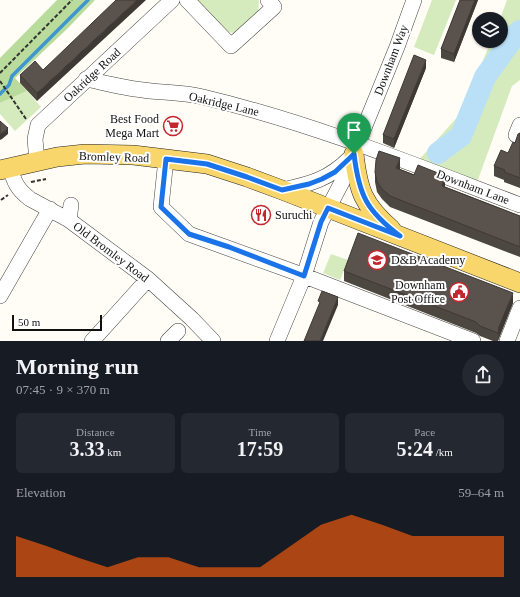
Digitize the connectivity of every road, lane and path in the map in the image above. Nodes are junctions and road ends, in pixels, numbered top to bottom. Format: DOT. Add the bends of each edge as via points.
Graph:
graph roads {
  1 [pos="72,0"];
  2 [pos="172,0"];
  3 [pos="187,0"];
  4 [pos="268,0"];
  5 [pos="414,0"];
  6 [pos="0,73"];
  7 [pos="86,79"];
  8 [pos="0,81"];
  9 [pos="27,120"];
  10 [pos="356,149"];
  11 [pos="166,159"];
  12 [pos="36,161"];
  13 [pos="5,168"];
  14 [pos="282,190"];
  15 [pos="71,205"];
  16 [pos="520,205"];
  17 [pos="328,208"];
  18 [pos="50,209"];
  19 [pos="69,220"];
  20 [pos="400,236"];
  21 [pos="304,276"];
  22 [pos="148,279"];
  23 [pos="520,283"];
  24 [pos="2,289"];
  25 [pos="520,308"];
  26 [pos="92,341"];
  27 [pos="213,341"];
  28 [pos="277,341"];
  29 [pos="473,341"];
  30 [pos="507,341"];
  1 -- 6 [label="path"];
  2 -- 7 [label="street, Oakridge Road"];
  3 -- 4 [label="street" via="231,46 274,6"];
  5 -- 10 [label="street, Downham Way"];
  7 -- 10 [label="street, Oakridge Lane" via="141,90 200,96 300,124"];
  7 -- 12 [label="street, Oakridge Road" via="38,125 35,139"];
  8 -- 9 [label="path"];
  10 -- 14 [label="street" via="335,172 309,184"];
  10 -- 16 [label="street, Downham Lane"];
  10 -- 17 [label="street, Downham Way"];
  10 -- 20 [label="main road" via="356,173 365,200 376,216"];
  11 -- 12 [label="main road, Bromley Road" via="85,154"];
  11 -- 14 [label="main road, Bromley Road" via="207,164"];
  11 -- 21 [label="street" via="161,207 189,234"];
  12 -- 13 [label="main road, Bromley Road"];
  13 -- 18 [label="street, Old Bromley Road" via="24,195"];
  14 -- 17 [label="main road, Bromley Road"];
  15 -- 19 [label="street"];
  17 -- 20 [label="main road, Bromley Road"];
  17 -- 21 [label="street, Downham Way"];
  18 -- 19 [label="street, Old Bromley Road"];
  18 -- 24 [label="street"];
  19 -- 22 [label="street, Old Bromley Road"];
  20 -- 23 [label="main road, Bromley Road"];
  21 -- 28 [label="street, Downham Way"];
  21 -- 29 [label="street"];
  22 -- 26 [label="street"];
  22 -- 27 [label="street, Old Bromley Road" via="192,318"];
  25 -- 30 [label="street"];
}
